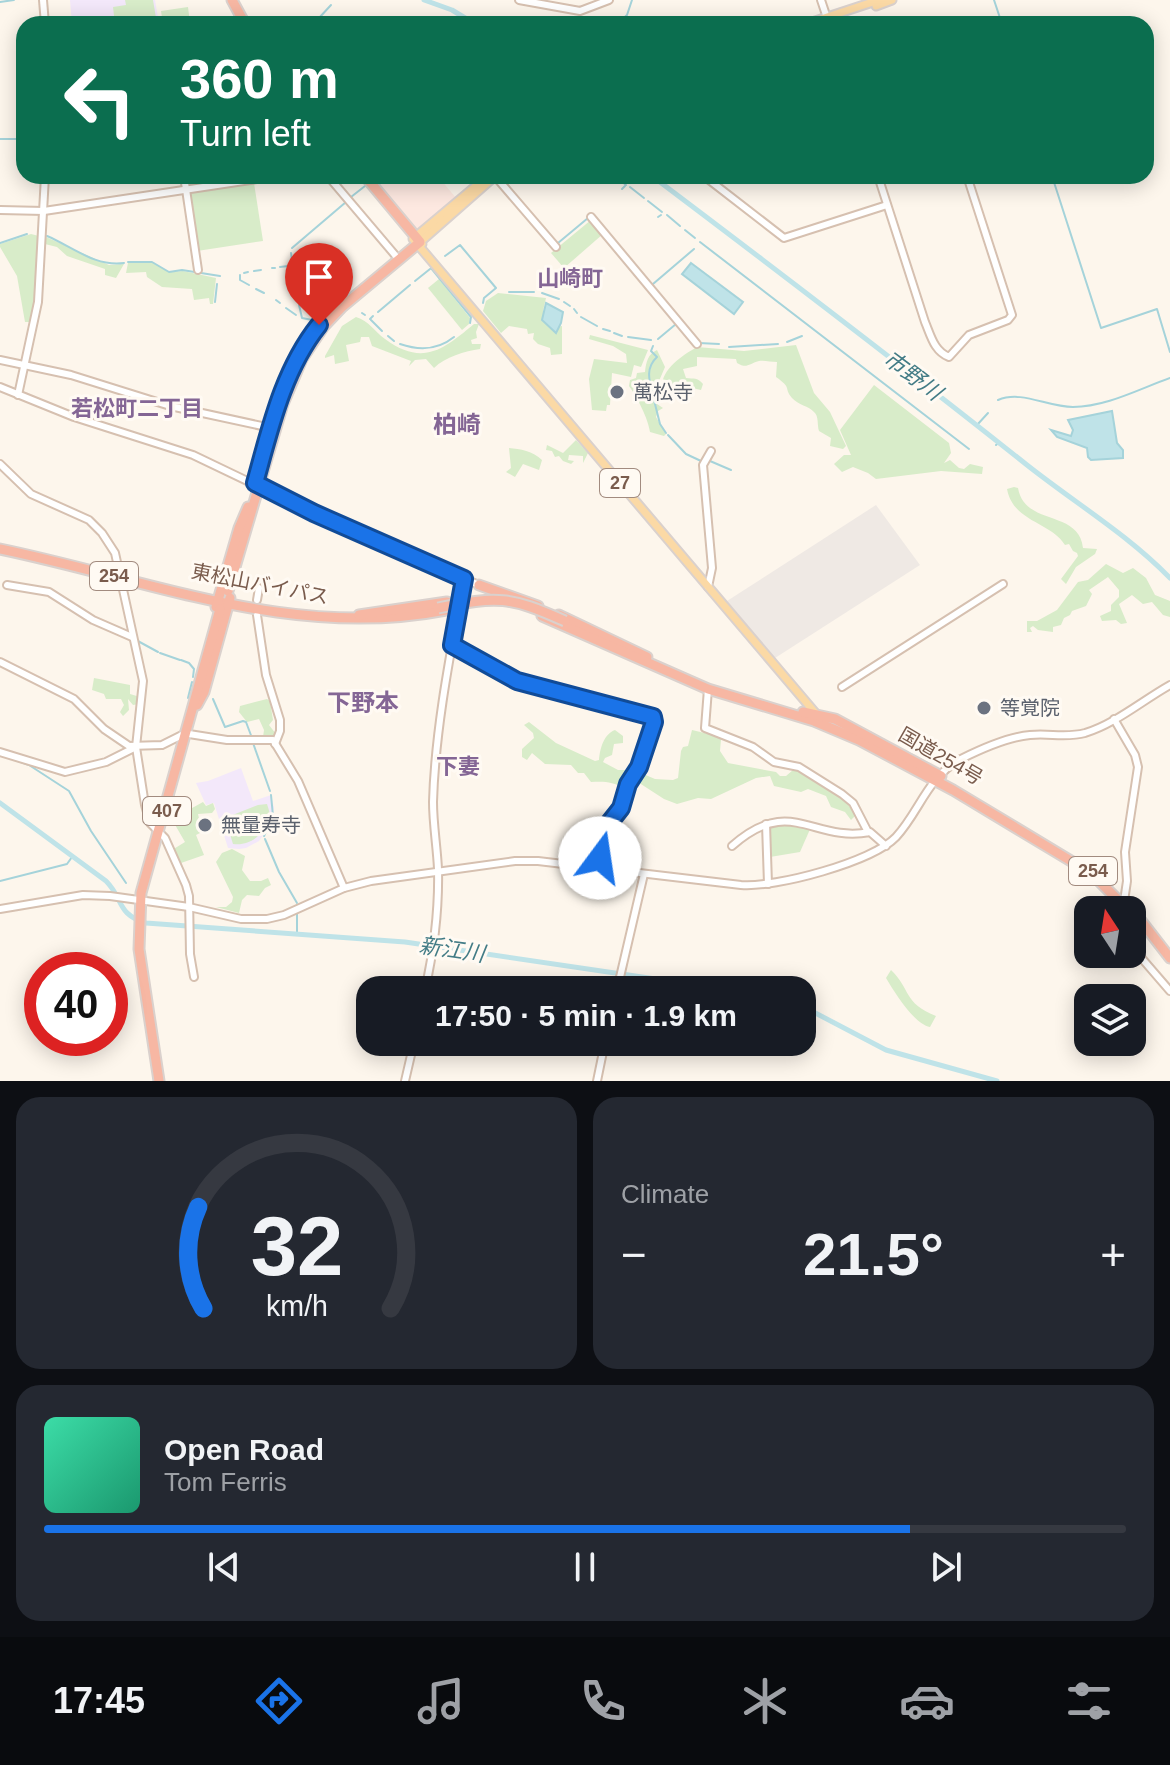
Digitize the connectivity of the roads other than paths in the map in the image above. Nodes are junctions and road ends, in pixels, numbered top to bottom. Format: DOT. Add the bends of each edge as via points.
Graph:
graph roads {
  1 [pos="519,0"];
  2 [pos="609,0"];
  3 [pos="879,0"];
  4 [pos="892,0"];
  5 [pos="840,16"];
  6 [pos="844,16"];
  7 [pos="45,184"];
  8 [pos="185,184"];
  9 [pos="225,184"];
  10 [pos="335,184"];
  11 [pos="370,184"];
  12 [pos="479,184"];
  13 [pos="485,184"];
  14 [pos="502,184"];
  15 [pos="714,184"];
  16 [pos="880,184"];
  17 [pos="970,184"];
  18 [pos="186,190"];
  19 [pos="887,205"];
  20 [pos="0,210"];
  21 [pos="44,211"];
  22 [pos="591,217"];
  23 [pos="417,240"];
  24 [pos="556,247"];
  25 [pos="395,255"];
  26 [pos="198,270"];
  27 [pos="697,344"];
  28 [pos="0,360"];
  29 [pos="23,366"];
  30 [pos="0,387"];
  31 [pos="18,395"];
  32 [pos="271,428"];
  33 [pos="711,451"];
  34 [pos="0,464"];
  35 [pos="257,484"];
  36 [pos="0,547"];
  37 [pos="120,575"];
  38 [pos="464,579"];
  39 [pos="1003,584"];
  40 [pos="7,585"];
  41 [pos="479,585"];
  42 [pos="708,585"];
  43 [pos="259,588"];
  44 [pos="516,599"];
  45 [pos="224,600"];
  46 [pos="257,600"];
  47 [pos="460,604"];
  48 [pos="531,611"];
  49 [pos="257,615"];
  50 [pos="352,616"];
  51 [pos="558,619"];
  52 [pos="132,637"];
  53 [pos="452,645"];
  54 [pos="649,661"];
  55 [pos="0,662"];
  56 [pos="1170,685"];
  57 [pos="842,687"];
  58 [pos="708,689"];
  59 [pos="808,710"];
  60 [pos="835,719"];
  61 [pos="1114,719"];
  62 [pos="187,734"];
  63 [pos="859,740"];
  64 [pos="275,744"];
  65 [pos="136,747"];
  66 [pos="0,752"];
  67 [pos="936,777"];
  68 [pos="766,824"];
  69 [pos="159,831"];
  70 [pos="868,832"];
  71 [pos="732,846"];
  72 [pos="886,846"];
  73 [pos="602,869"];
  74 [pos="438,871"];
  75 [pos="644,874"];
  76 [pos="768,884"];
  77 [pos="344,888"];
  78 [pos="1114,896"];
  79 [pos="1125,896"];
  80 [pos="142,900"];
  81 [pos="189,907"];
  82 [pos="0,909"];
  83 [pos="1146,931"];
  84 [pos="1146,933"];
  85 [pos="1170,958"];
  86 [pos="1146,963"];
  87 [pos="1170,964"];
  88 [pos="428,976"];
  89 [pos="621,976"];
  90 [pos="194,977"];
  91 [pos="1170,991"];
  92 [pos="411,1056"];
  93 [pos="602,1056"];
  94 [pos="161,1081"];
  95 [pos="405,1081"];
  96 [pos="597,1081"];
  1 -- 2 [label="street" via="580,11"];
  3 -- 5 [label="main road"];
  4 -- 6 [label="main road"];
  7 -- 21 [label="street"];
  8 -- 18 [label="street"];
  9 -- 18 [label="street"];
  10 -- 25 [label="street"];
  11 -- 23 [label="highway"];
  12 -- 23 [label="main road"];
  13 -- 23 [label="main road"];
  14 -- 24 [label="street"];
  15 -- 19 [label="street" via="784,238"];
  16 -- 19 [label="street"];
  17 -- 19 [label="street" via="1012,315 969,335 949,357 933,343"];
  18 -- 21 [label="street"];
  18 -- 26 [label="street"];
  20 -- 21 [label="street"];
  21 -- 29 [label="street" via="38,302"];
  22 -- 27 [label="street"];
  23 -- 25 [label="highway"];
  23 -- 35 [label="highway" via="342,307 306,352 288,388"];
  23 -- 42 [label="main road, 27"];
  25 -- 32 [label="highway" via="345,295 314,332 287,378"];
  28 -- 29 [label="street"];
  29 -- 31 [label="street"];
  29 -- 32 [label="street"];
  30 -- 31 [label="street"];
  31 -- 35 [label="street" via="193,455"];
  32 -- 35 [label="highway"];
  33 -- 42 [label="street" via="703,465 712,568"];
  34 -- 37 [label="street" via="31,494 97,526 113,549"];
  35 -- 38 [label="street"];
  35 -- 45 [label="highway" via="239,528"];
  36 -- 37 [label="highway, 東松山バイパス / 254"];
  37 -- 45 [label="highway, 東松山バイパス / 254"];
  37 -- 52 [label="street"];
  38 -- 41 [label="street"];
  38 -- 47 [label="street"];
  39 -- 57 [label="street"];
  40 -- 52 [label="street" via="49,592"];
  41 -- 44 [label="highway"];
  42 -- 59 [label="main road, 27"];
  43 -- 46 [label="street"];
  44 -- 48 [label="highway"];
  44 -- 51 [label="highway"];
  45 -- 47 [label="highway, 東松山バイパス / 254" via="287,615 351,620 404,617"];
  45 -- 50 [label="highway, 東松山バイパス / 254"];
  45 -- 62 [label="highway, 407" via="204,692"];
  45 -- 62 [label="highway, 407" via="193,689"];
  47 -- 48 [label="highway, 東松山バイパス / 254" via="503,603"];
  47 -- 50 [label="highway"];
  47 -- 53 [label="street"];
  48 -- 51 [label="highway, 東松山バイパス / 254"];
  49 -- 64 [label="street" via="266,675 280,720"];
  50 -- 51 [label="highway, 東松山バイパス / 254, bridge" via="501,599"];
  51 -- 54 [label="highway, 東松山バイパス / 254"];
  52 -- 65 [label="street" via="143,685"];
  53 -- 73 [label="street" via="517,681 653,717 621,808 599,836"];
  53 -- 74 [label="street" via="433,802"];
  54 -- 58 [label="highway, 国道254号 / 254"];
  54 -- 59 [label="highway, 国道254号 / 254" via="727,691"];
  55 -- 65 [label="street" via="68,695 120,742"];
  56 -- 61 [label="street"];
  58 -- 59 [label="highway, 国道254号 / 254"];
  58 -- 70 [label="street" via="706,729 753,747 774,762 799,767 842,794"];
  59 -- 60 [label="highway, 国道254号 / 254"];
  59 -- 60 [label="main road, 27"];
  59 -- 63 [label="highway, 国道254号 / 254"];
  59 -- 63 [label="main road, 27"];
  60 -- 67 [label="highway, 国道254号 / 254"];
  61 -- 67 [label="street" via="1080,734 1017,737 962,759"];
  61 -- 79 [label="street" via="1138,767 1125,852"];
  62 -- 64 [label="street" via="270,739"];
  62 -- 65 [label="street" via="162,745"];
  62 -- 69 [label="highway, 407"];
  63 -- 67 [label="highway, 国道254号 / 254"];
  64 -- 77 [label="street" via="298,781"];
  65 -- 66 [label="street" via="106,762 65,772"];
  65 -- 69 [label="street" via="149,821"];
  67 -- 72 [label="street"];
  67 -- 78 [label="highway, 国道254号 / 254" via="1071,861"];
  68 -- 70 [label="street" via="786,821 850,834"];
  68 -- 71 [label="street"];
  68 -- 76 [label="street"];
  69 -- 80 [label="highway, 407"];
  69 -- 81 [label="street" via="179,866"];
  70 -- 72 [label="street"];
  72 -- 76 [label="street" via="861,859"];
  73 -- 74 [label="street" via="527,860"];
  73 -- 75 [label="street"];
  74 -- 77 [label="street"];
  74 -- 88 [label="street"];
  75 -- 76 [label="street"];
  75 -- 89 [label="street"];
  77 -- 81 [label="street" via="267,919"];
  80 -- 81 [label="street"];
  80 -- 82 [label="street" via="83,895"];
  80 -- 94 [label="highway, 407" via="139,949"];
  81 -- 90 [label="street"];
  83 -- 85 [label="highway, 国道254号 / 254"];
  84 -- 87 [label="highway"];
  86 -- 91 [label="street"];
  92 -- 95 [label="street"];
  93 -- 96 [label="street"];
}
